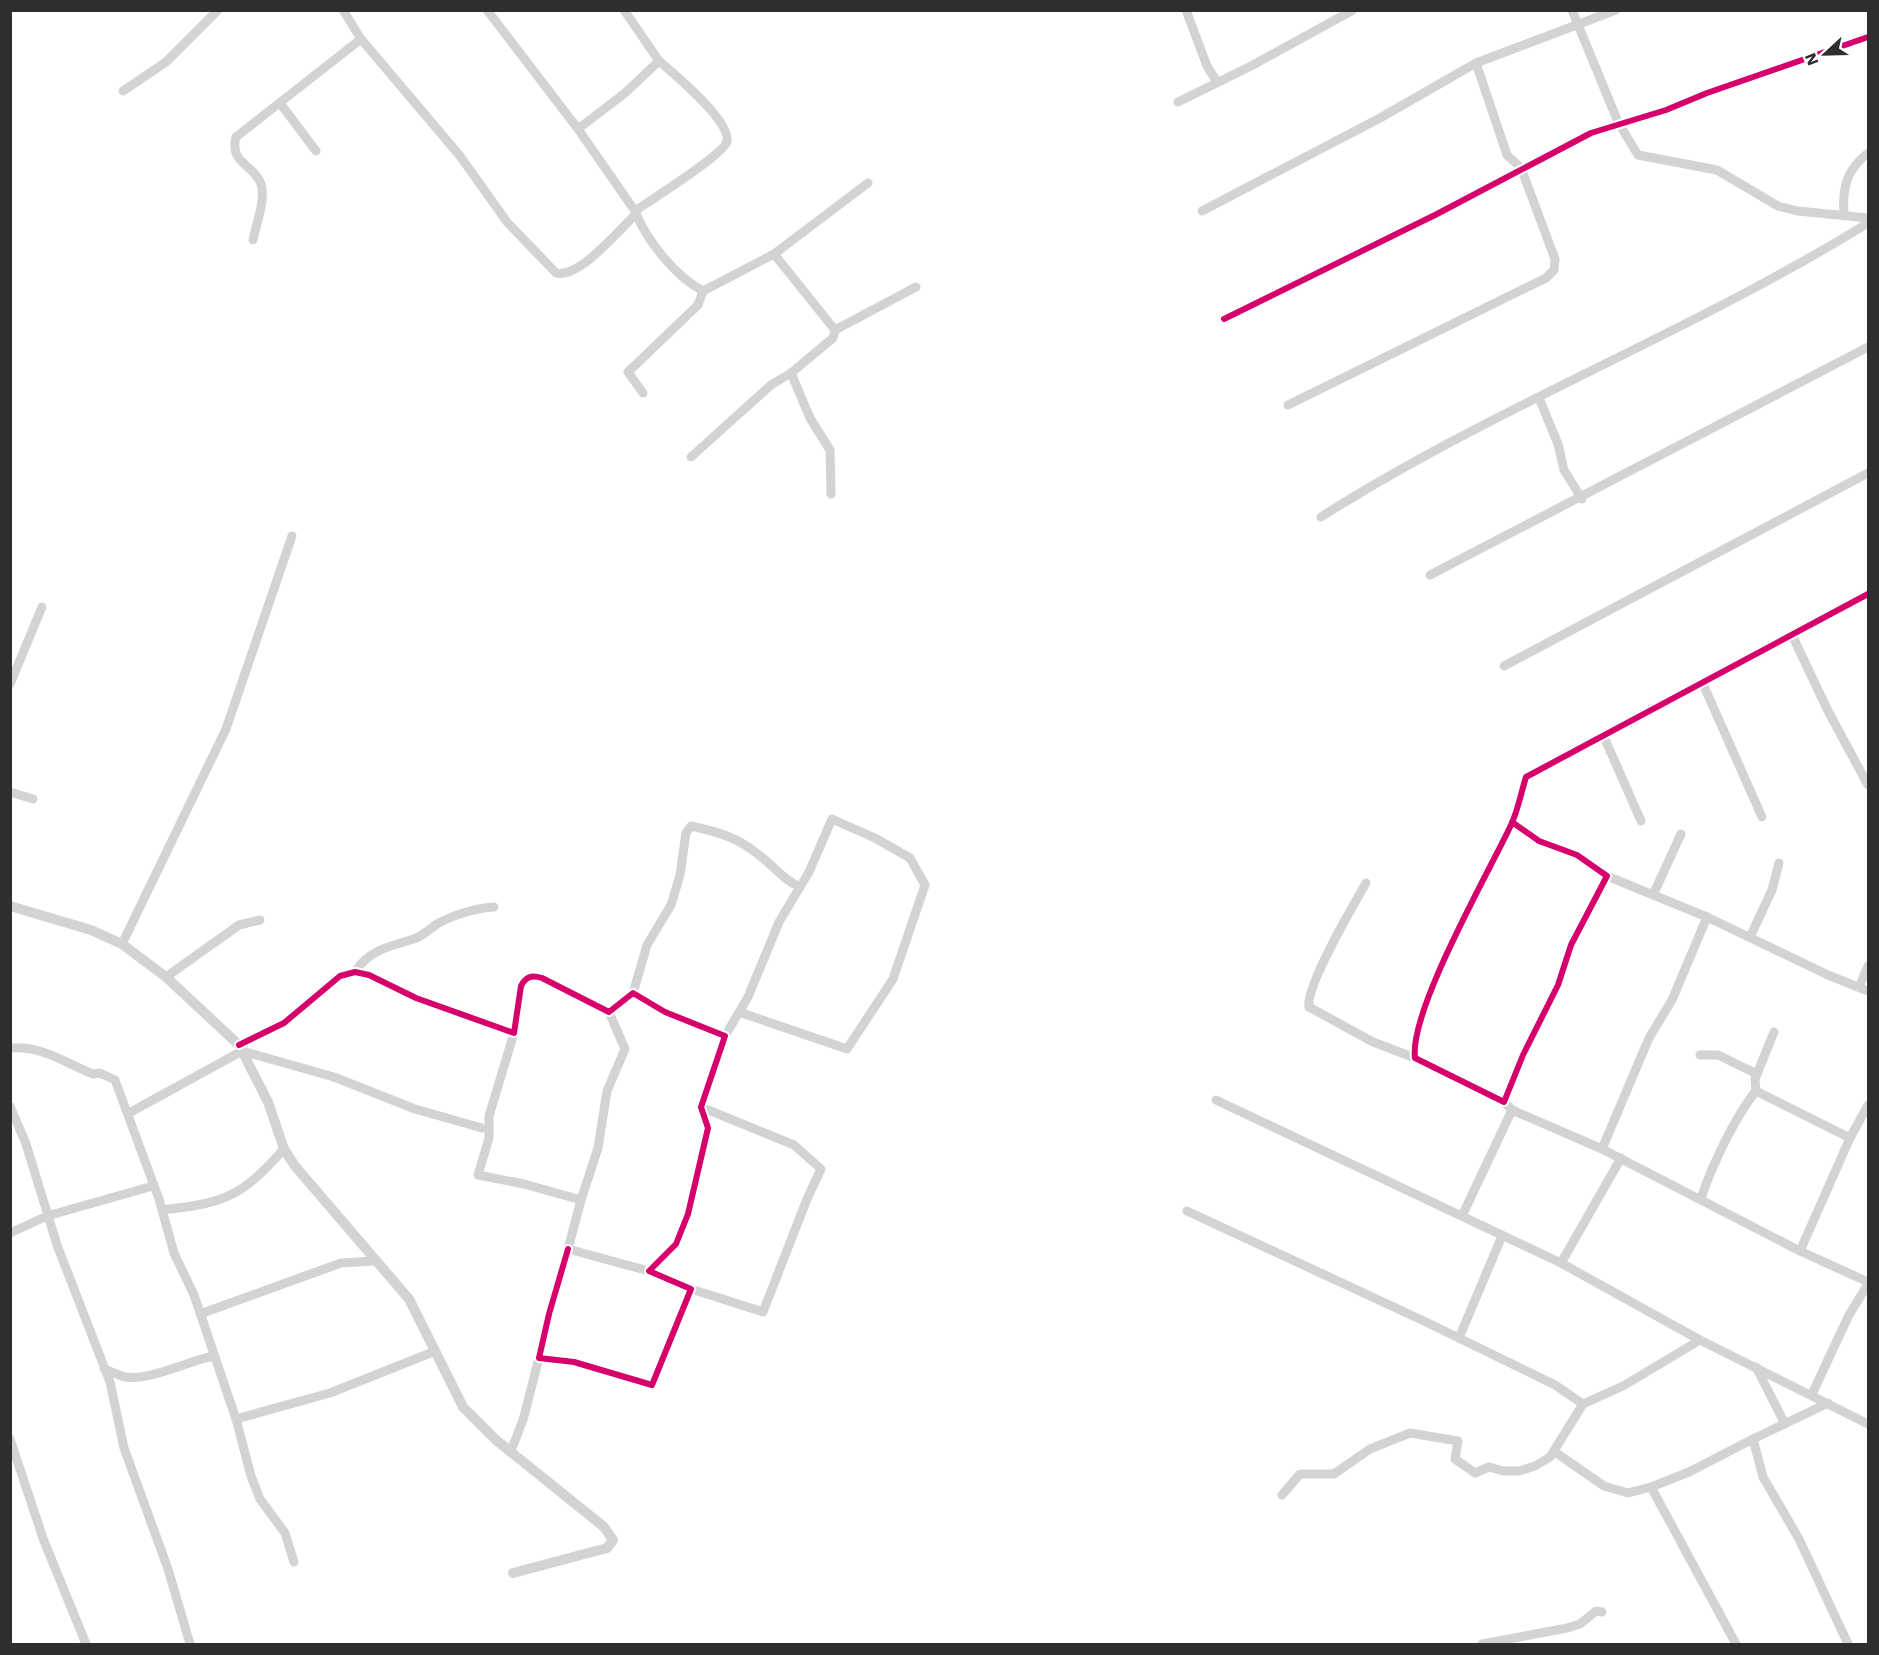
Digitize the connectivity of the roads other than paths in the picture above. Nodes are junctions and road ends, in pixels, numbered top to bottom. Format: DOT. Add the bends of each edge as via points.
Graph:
graph roads {
  1 [pos="218,10"];
  2 [pos="344,10"];
  3 [pos="487,10"];
  4 [pos="624,10"];
  5 [pos="1186,10"];
  6 [pos="1353,10"];
  7 [pos="1572,10"];
  8 [pos="1616,10"];
  9 [pos="1577,24"];
  10 [pos="1869,37"];
  11 [pos="361,39"];
  12 [pos="659,61"];
  13 [pos="1476,63"];
  14 [pos="1217,82"];
  15 [pos="123,91"];
  16 [pos="1178,102"];
  17 [pos="280,103"];
  18 [pos="1618,122"];
  19 [pos="578,129"];
  20 [pos="316,151"];
  21 [pos="1869,153"];
  22 [pos="1521,168"];
  23 [pos="868,183"];
  24 [pos="1202,211"];
  25 [pos="635,213"];
  26 [pos="1844,216"];
  27 [pos="1869,221"];
  28 [pos="253,240"];
  29 [pos="774,254"];
  30 [pos="916,287"];
  31 [pos="703,291"];
  32 [pos="1224,319"];
  33 [pos="834,330"];
  34 [pos="1869,347"];
  35 [pos="791,373"];
  36 [pos="643,393"];
  37 [pos="1539,398"];
  38 [pos="1288,405"];
  39 [pos="691,457"];
  40 [pos="1869,472"];
  41 [pos="831,494"];
  42 [pos="1582,499"];
  43 [pos="1321,517"];
  44 [pos="292,536"];
  45 [pos="1430,575"];
  46 [pos="1869,594"];
  47 [pos="42,607"];
  48 [pos="1792,635"];
  49 [pos="15,662"];
  50 [pos="1504,666"];
  51 [pos="10,684"];
  52 [pos="1703,684"];
  53 [pos="1604,737"];
  54 [pos="1869,785"];
  55 [pos="10,792"];
  56 [pos="33,799"];
  57 [pos="1762,816"];
  58 [pos="1641,821"];
  59 [pos="1512,822"];
  60 [pos="1681,834"];
  61 [pos="1779,863"];
  62 [pos="1607,876"];
  63 [pos="1366,883"];
  64 [pos="800,887"];
  65 [pos="1653,895"];
  66 [pos="10,906"];
  67 [pos="494,907"];
  68 [pos="1707,917"];
  69 [pos="260,920"];
  70 [pos="1750,937"];
  71 [pos="122,944"];
  72 [pos="1869,966"];
  73 [pos="355,972"];
  74 [pos="166,977"];
  75 [pos="1864,989"];
  76 [pos="633,993"];
  77 [pos="609,1012"];
  78 [pos="739,1012"];
  79 [pos="1774,1032"];
  80 [pos="514,1033"];
  81 [pos="724,1036"];
  82 [pos="10,1048"];
  83 [pos="240,1048"];
  84 [pos="1700,1055"];
  85 [pos="1415,1058"];
  86 [pos="1757,1074"];
  87 [pos="1756,1091"];
  88 [pos="1216,1100"];
  89 [pos="1504,1102"];
  90 [pos="1869,1105"];
  91 [pos="10,1106"];
  92 [pos="701,1107"];
  93 [pos="1512,1110"];
  94 [pos="129,1113"];
  95 [pos="1865,1120"];
  96 [pos="482,1128"];
  97 [pos="1850,1138"];
  98 [pos="284,1149"];
  99 [pos="1602,1149"];
  100 [pos="1621,1158"];
  101 [pos="153,1186"];
  102 [pos="1701,1199"];
  103 [pos="581,1200"];
  104 [pos="162,1210"];
  105 [pos="1187,1211"];
  106 [pos="47,1216"];
  107 [pos="1462,1216"];
  108 [pos="10,1233"];
  109 [pos="1502,1236"];
  110 [pos="568,1249"];
  111 [pos="1800,1251"];
  112 [pos="375,1261"];
  113 [pos="1561,1263"];
  114 [pos="649,1271"];
  115 [pos="1869,1283"];
  116 [pos="691,1289"];
  117 [pos="200,1314"];
  118 [pos="1459,1338"];
  119 [pos="1700,1340"];
  120 [pos="434,1352"];
  121 [pos="213,1356"];
  122 [pos="540,1358"];
  123 [pos="1756,1367"];
  124 [pos="104,1369"];
  125 [pos="1812,1395"];
  126 [pos="1583,1404"];
  127 [pos="1828,1404"];
  128 [pos="236,1419"];
  129 [pos="1785,1424"];
  130 [pos="1869,1424"];
  131 [pos="10,1439"];
  132 [pos="1753,1439"];
  133 [pos="511,1451"];
  134 [pos="1554,1452"];
  135 [pos="1651,1487"];
  136 [pos="1282,1495"];
  137 [pos="294,1562"];
  138 [pos="513,1573"];
  139 [pos="1602,1612"];
  140 [pos="86,1644"];
  141 [pos="190,1644"];
  142 [pos="1482,1644"];
  143 [pos="1736,1644"];
  144 [pos="1848,1644"];
  1 -- 15 [label="street" via="166,62"];
  2 -- 11 [label="street"];
  3 -- 19 [label="street"];
  4 -- 12 [label="street"];
  5 -- 14 [label="street"];
  6 -- 14 [label="street"];
  7 -- 9 [label="street"];
  8 -- 9 [label="street"];
  9 -- 13 [label="street"];
  9 -- 18 [label="street"];
  10 -- 18 [label="street" via="1666,110"];
  11 -- 17 [label="street"];
  11 -- 25 [label="street" via="460,156 507,222 556,273 562,275 583,265"];
  12 -- 19 [label="street"];
  12 -- 25 [label="street" via="708,106 727,141 712,159"];
  13 -- 22 [label="street" via="1507,155"];
  13 -- 24 [label="street"];
  14 -- 16 [label="street"];
  17 -- 20 [label="street"];
  17 -- 28 [label="street" via="236,137 234,146 237,157 261,182 263,193"];
  18 -- 22 [label="street"];
  18 -- 26 [label="street" via="1638,156 1717,170 1778,206"];
  19 -- 25 [label="street"];
  21 -- 26 [label="street" via="1847,178 1843,190"];
  22 -- 32 [label="street"];
  22 -- 38 [label="street" via="1555,260 1551,274"];
  23 -- 29 [label="street"];
  25 -- 31 [label="street" via="667,259 692,286"];
  26 -- 27 [label="street"];
  27 -- 37 [label="street" via="1699,317"];
  29 -- 31 [label="street"];
  29 -- 33 [label="street"];
  30 -- 33 [label="street"];
  31 -- 36 [label="street" via="698,305 628,372"];
  33 -- 35 [label="street" via="827,345"];
  34 -- 42 [label="street"];
  35 -- 39 [label="street" via="771,385"];
  35 -- 41 [label="street" via="810,418 830,450"];
  37 -- 42 [label="street" via="1564,470"];
  37 -- 43 [label="street"];
  40 -- 50 [label="street"];
  42 -- 45 [label="street"];
  44 -- 71 [label="street" via="226,729"];
  46 -- 48 [label="street"];
  47 -- 49 [label="street"];
  48 -- 52 [label="street"];
  48 -- 54 [label="street"];
  49 -- 51 [label="street"];
  52 -- 53 [label="street"];
  52 -- 57 [label="street"];
  53 -- 58 [label="street"];
  53 -- 59 [label="street" via="1526,777"];
  55 -- 56 [label="street"];
  59 -- 62 [label="street" via="1539,841 1577,855"];
  59 -- 85 [label="street" via="1428,997 1413,1047"];
  60 -- 65 [label="street"];
  61 -- 70 [label="street" via="1772,890"];
  62 -- 65 [label="street"];
  62 -- 89 [label="street" via="1570,945 1558,985"];
  63 -- 85 [label="street" via="1312,982 1309,1007 1373,1042"];
  64 -- 76 [label="street" via="788,882 759,855 727,834 691,826 686,833 671,905 648,945"];
  64 -- 78 [label="street" via="779,922"];
  64 -- 78 [label="street" via="832,819 910,858 925,885 893,979 847,1048"];
  65 -- 68 [label="street"];
  66 -- 71 [label="street" via="91,930"];
  67 -- 73 [label="street" via="459,915 414,939 385,947 369,955"];
  68 -- 70 [label="street"];
  68 -- 99 [label="street"];
  69 -- 74 [label="street" via="239,926"];
  70 -- 75 [label="street"];
  71 -- 74 [label="street"];
  72 -- 75 [label="street"];
  73 -- 80 [label="street"];
  73 -- 83 [label="street" via="340,976 284,1023"];
  74 -- 83 [label="street"];
  76 -- 77 [label="street"];
  76 -- 81 [label="street" via="665,1012"];
  77 -- 80 [label="street" via="532,975 521,986"];
  77 -- 103 [label="street" via="625,1049 607,1091 598,1148"];
  78 -- 81 [label="street"];
  79 -- 86 [label="street"];
  80 -- 103 [label="street" via="489,1116 489,1138 478,1175"];
  81 -- 92 [label="street"];
  82 -- 94 [label="street" via="47,1051 93,1074 108,1075 115,1080"];
  83 -- 94 [label="street"];
  83 -- 96 [label="street"];
  83 -- 98 [label="street" via="268,1102"];
  84 -- 86 [label="street" via="1718,1055"];
  85 -- 89 [label="street"];
  86 -- 87 [label="street"];
  87 -- 97 [label="street"];
  87 -- 102 [label="street" via="1744,1106 1708,1176"];
  88 -- 107 [label="street"];
  89 -- 93 [label="street"];
  90 -- 95 [label="street"];
  91 -- 106 [label="street" via="26,1144"];
  92 -- 114 [label="street" via="708,1128 688,1214 676,1244"];
  92 -- 116 [label="street" via="794,1145 821,1169 763,1312"];
  93 -- 99 [label="street"];
  93 -- 107 [label="street"];
  94 -- 101 [label="street"];
  95 -- 97 [label="street"];
  97 -- 111 [label="street"];
  98 -- 104 [label="street" via="230,1197 204,1206"];
  98 -- 112 [label="street" via="314,1192"];
  99 -- 100 [label="street"];
  100 -- 102 [label="street"];
  100 -- 113 [label="street"];
  101 -- 104 [label="street"];
  101 -- 106 [label="street"];
  102 -- 111 [label="street"];
  103 -- 110 [label="street"];
  104 -- 117 [label="street" via="174,1253"];
  105 -- 118 [label="street"];
  106 -- 108 [label="street"];
  106 -- 124 [label="street"];
  107 -- 109 [label="street"];
  109 -- 113 [label="street"];
  109 -- 118 [label="street"];
  110 -- 114 [label="street"];
  110 -- 122 [label="street"];
  111 -- 115 [label="street"];
  112 -- 117 [label="street" via="332,1265"];
  112 -- 120 [label="street" via="408,1299"];
  113 -- 119 [label="street"];
  114 -- 116 [label="street"];
  115 -- 125 [label="street" via="1849,1315"];
  116 -- 122 [label="street" via="652,1385 574,1362"];
  117 -- 121 [label="street"];
  118 -- 126 [label="street" via="1555,1385"];
  119 -- 123 [label="street"];
  119 -- 126 [label="street" via="1623,1386"];
  120 -- 128 [label="street" via="330,1393"];
  120 -- 133 [label="street" via="463,1407"];
  121 -- 124 [label="street" via="145,1376 127,1377"];
  121 -- 128 [label="street"];
  122 -- 133 [label="street"];
  123 -- 125 [label="street"];
  123 -- 129 [label="street"];
  124 -- 141 [label="street" via="124,1448 168,1569"];
  125 -- 127 [label="street"];
  126 -- 134 [label="street"];
  127 -- 129 [label="street"];
  127 -- 130 [label="street"];
  128 -- 137 [label="street" via="257,1491 285,1533"];
  129 -- 132 [label="street"];
  131 -- 140 [label="street" via="44,1541"];
  132 -- 135 [label="street"];
  132 -- 144 [label="street" via="1762,1477 1799,1539"];
  133 -- 138 [label="street" via="603,1527 613,1540 607,1548"];
  134 -- 135 [label="street" via="1604,1486 1628,1493"];
  134 -- 136 [label="street" via="1519,1471 1489,1467 1475,1473 1455,1459 1458,1441 1410,1433 1370,1449 1334,1474 1295,1476"];
  135 -- 143 [label="street"];
  139 -- 142 [label="street" via="1596,1611 1568,1628"];
}
